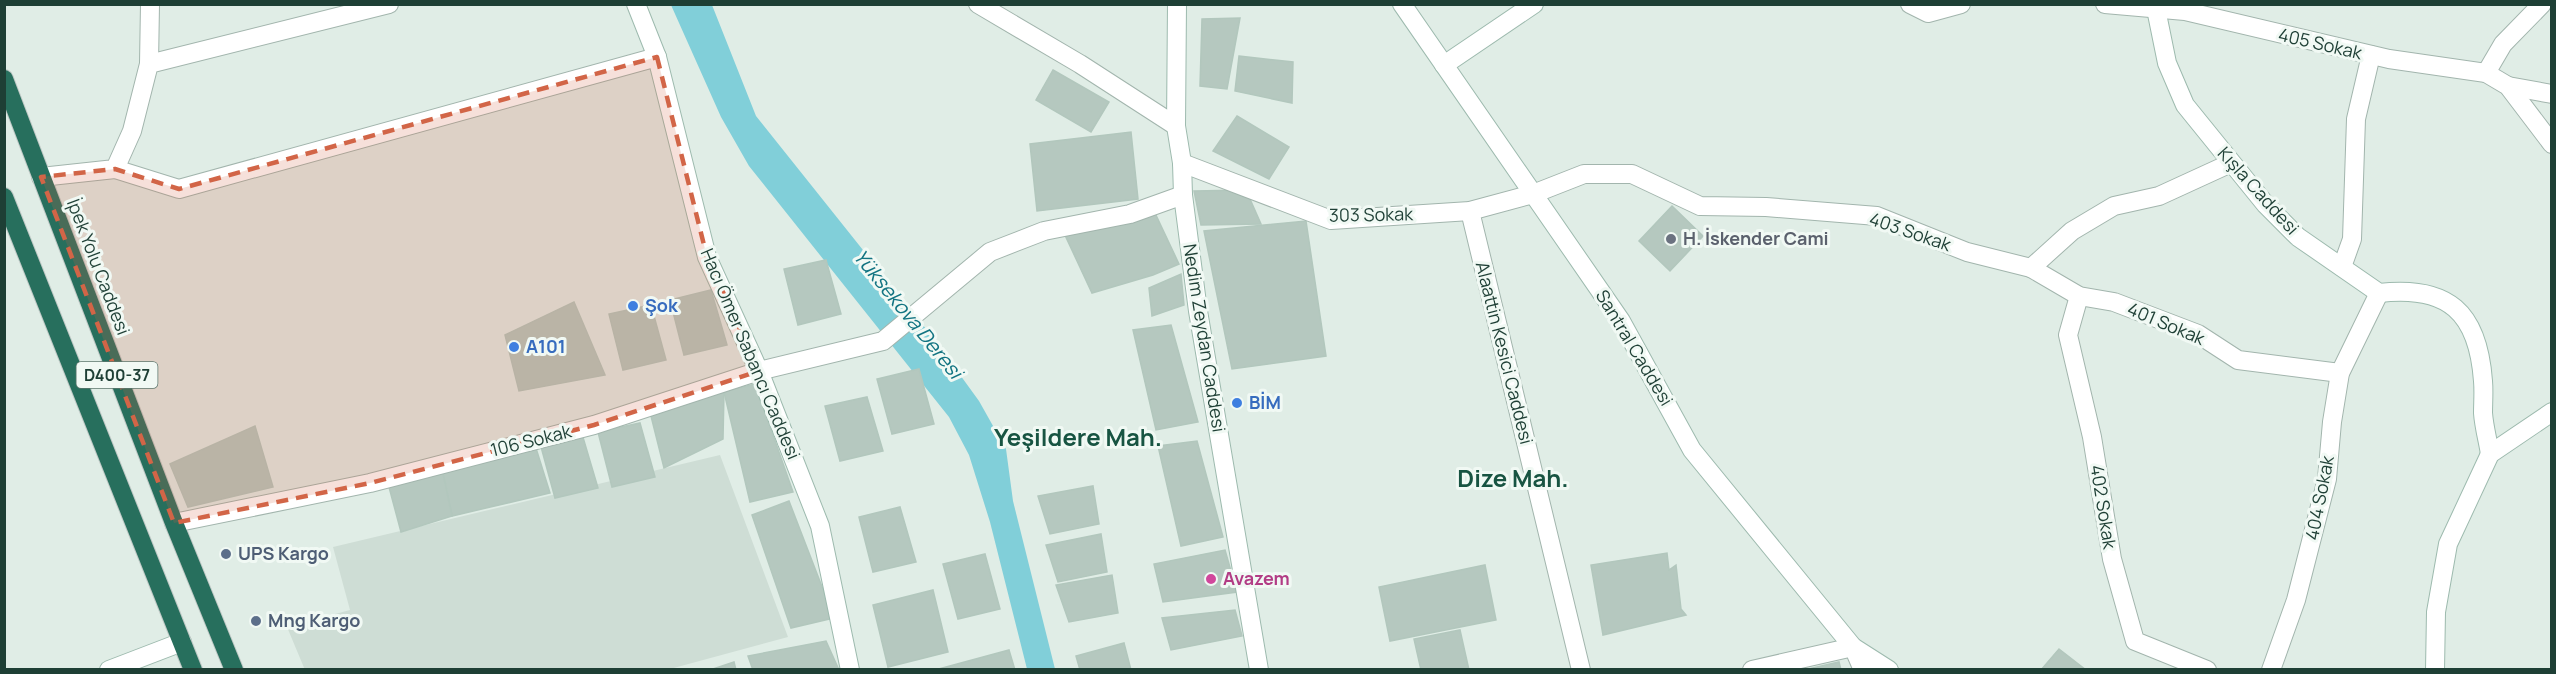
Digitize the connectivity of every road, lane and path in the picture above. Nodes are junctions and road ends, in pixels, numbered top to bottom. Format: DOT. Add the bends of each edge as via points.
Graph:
graph roads {
  1 [pos="150,4"];
  2 [pos="389,4"];
  3 [pos="636,4"];
  4 [pos="978,4"];
  5 [pos="1005,4"];
  6 [pos="1177,4"];
  7 [pos="1402,4"];
  8 [pos="1534,4"];
  9 [pos="1910,4"];
  10 [pos="1961,4"];
  11 [pos="2105,4"];
  12 [pos="2542,4"];
  13 [pos="2155,7"];
  14 [pos="1012,24"];
  15 [pos="2371,55"];
  16 [pos="657,57"];
  17 [pos="149,64"];
  18 [pos="1444,65"];
  19 [pos="2486,73"];
  20 [pos="4,79"];
  21 [pos="2508,86"];
  22 [pos="2552,94"];
  23 [pos="1176,126"];
  24 [pos="2552,144"];
  25 [pos="1182,163"];
  26 [pos="2231,163"];
  27 [pos="115,169"];
  28 [pos="41,177"];
  29 [pos="1533,194"];
  30 [pos="1183,195"];
  31 [pos="4,197"];
  32 [pos="1470,211"];
  33 [pos="2342,267"];
  34 [pos="2031,268"];
  35 [pos="2379,293"];
  36 [pos="2079,297"];
  37 [pos="759,371"];
  38 [pos="2340,373"];
  39 [pos="2552,412"];
  40 [pos="2490,454"];
  41 [pos="174,523"];
  42 [pos="182,642"];
  43 [pos="1853,647"];
  44 [pos="109,669"];
  45 [pos="193,669"];
  46 [pos="234,669"];
  47 [pos="850,669"];
  48 [pos="1259,669"];
  49 [pos="1581,669"];
  50 [pos="1752,669"];
  51 [pos="1863,669"];
  52 [pos="1889,669"];
  53 [pos="2206,669"];
  54 [pos="2271,669"];
  55 [pos="2435,669"];
  1 -- 17 [label="street"];
  2 -- 17 [label="street"];
  3 -- 16 [label="street, Hacı Ömer Sabancı Caddesi"];
  4 -- 14 [label="street"];
  5 -- 14 [label="street"];
  6 -- 23 [label="street, Nedim Zeydan Caddesi"];
  7 -- 18 [label="street, Santral Caddesi"];
  8 -- 18 [label="street"];
  9 -- 10 [label="street" via="1928,13"];
  11 -- 13 [label="street, 405 Sokak"];
  12 -- 19 [label="street" via="2503,44"];
  13 -- 15 [label="street, 405 Sokak"];
  13 -- 26 [label="street, Kışla Caddesi" via="2167,63 2184,105"];
  14 -- 23 [label="street"];
  15 -- 19 [label="street, 405 Sokak"];
  15 -- 33 [label="street" via="2356,119 2352,238"];
  16 -- 27 [label="street" via="179,189"];
  16 -- 37 [label="street, Hacı Ömer Sabancı Caddesi" via="707,257"];
  17 -- 27 [label="street" via="132,131"];
  18 -- 29 [label="street, Santral Caddesi"];
  19 -- 21 [label="street"];
  20 -- 28 [label="highway, İpek Yolu Caddesi / D400-37"];
  21 -- 22 [label="street"];
  21 -- 24 [label="street"];
  23 -- 25 [label="street, Nedim Zeydan Caddesi"];
  25 -- 30 [label="street, Nedim Zeydan Caddesi"];
  25 -- 32 [label="street, 303 Sokak" via="1331,220"];
  26 -- 33 [label="street, Kışla Caddesi" via="2298,237"];
  26 -- 34 [label="street" via="2159,196 2114,206 2072,231"];
  27 -- 28 [label="street"];
  28 -- 41 [label="highway, İpek Yolu Caddesi / D400-37"];
  29 -- 32 [label="street, 303 Sokak"];
  29 -- 34 [label="street, 403 Sokak" via="1584,174 1632,174 1701,206 1877,216 1967,252"];
  29 -- 43 [label="street, Santral Caddesi" via="1621,321 1692,450"];
  30 -- 37 [label="street, 106 Sokak" via="1130,214 1044,231 990,252 883,340"];
  30 -- 48 [label="street, Nedim Zeydan Caddesi" via="1198,311"];
  31 -- 42 [label="highway, D400-37"];
  32 -- 49 [label="street, Alaattin Kesici Caddesi"];
  33 -- 35 [label="street, Kışla Caddesi"];
  34 -- 36 [label="street, 401 Sokak"];
  35 -- 38 [label="street, 404 Sokak"];
  35 -- 40 [label="street" via="2425,292 2453,306 2470,325 2479,351"];
  36 -- 38 [label="street, 401 Sokak" via="2114,302 2198,334 2238,360"];
  36 -- 53 [label="street, 402 Sokak" via="2068,335 2092,437 2112,559 2135,642"];
  37 -- 41 [label="street, 106 Sokak" via="594,425 370,483"];
  37 -- 47 [label="street, Hacı Ömer Sabancı Caddesi" via="820,526"];
  38 -- 54 [label="street, 404 Sokak" via="2327,479 2296,600"];
  39 -- 40 [label="street"];
  40 -- 55 [label="street" via="2448,543 2436,612"];
  41 -- 46 [label="highway, İpek Yolu Caddesi / D400-37"];
  42 -- 44 [label="street"];
  42 -- 45 [label="highway, D400-37"];
  43 -- 50 [label="street"];
  43 -- 51 [label="street"];
  43 -- 52 [label="street, Santral Caddesi"];
}
